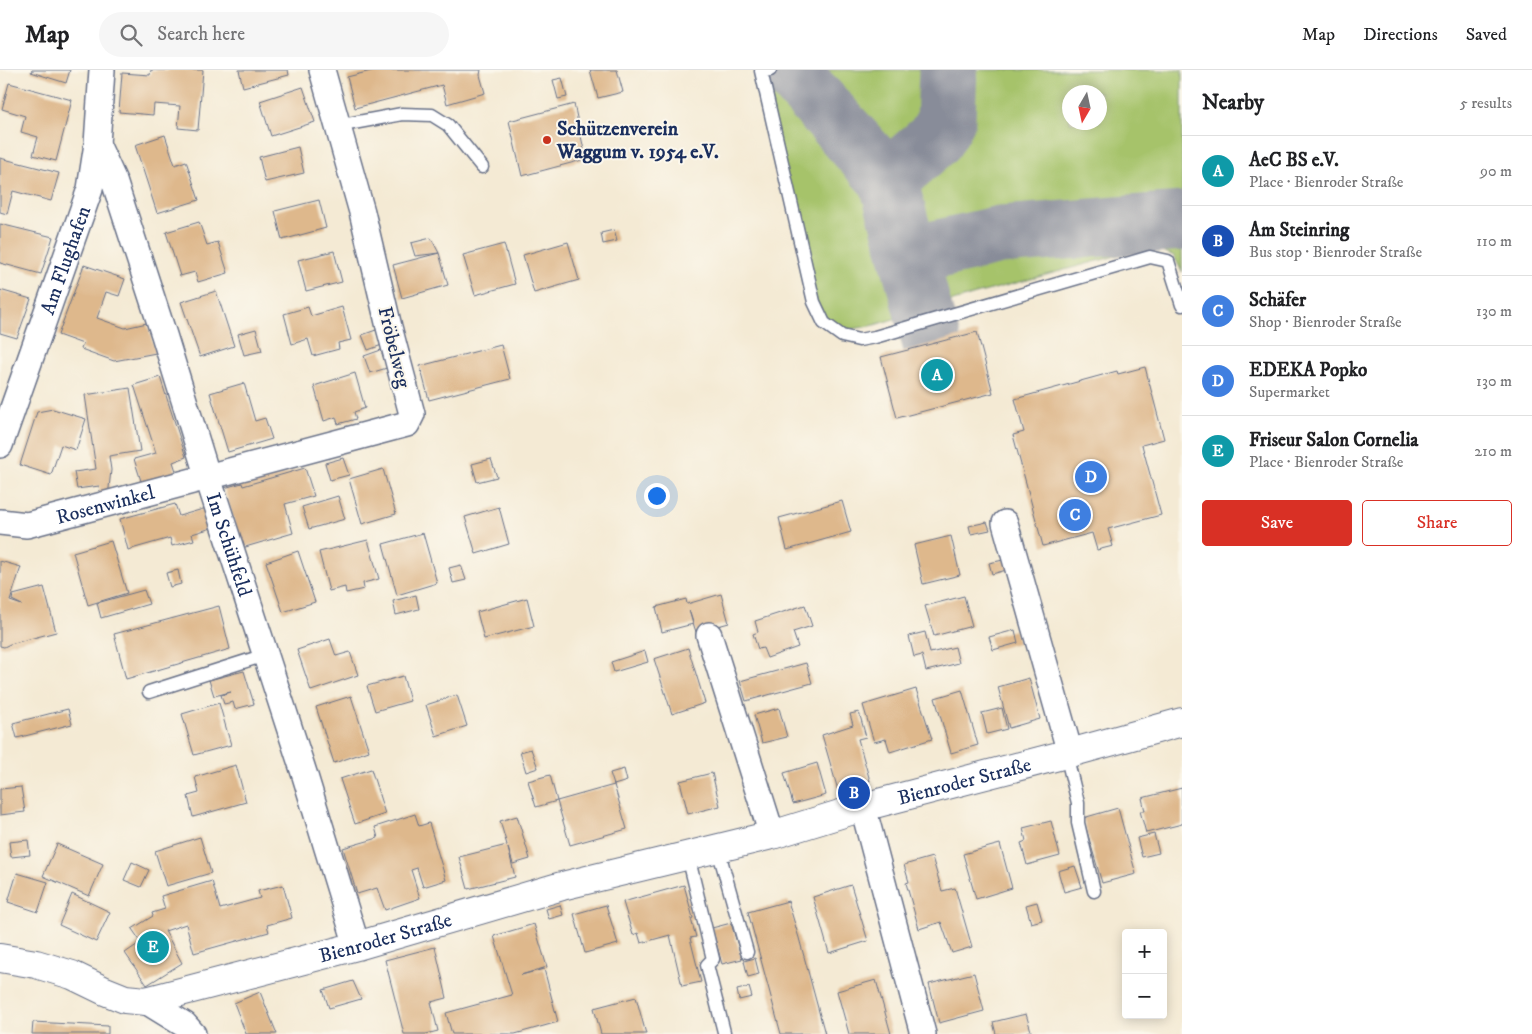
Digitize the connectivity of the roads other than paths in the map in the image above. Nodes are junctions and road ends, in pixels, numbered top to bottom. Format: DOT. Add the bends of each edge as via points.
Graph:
graph roads {
  1 [pos="102,70"];
  2 [pos="322,70"];
  3 [pos="764,70"];
  4 [pos="338,126"];
  5 [pos="97,144"];
  6 [pos="482,167"];
  7 [pos="1182,305"];
  8 [pos="0,444"];
  9 [pos="208,478"];
  10 [pos="0,522"];
  11 [pos="1005,523"];
  12 [pos="708,635"];
  13 [pos="266,655"];
  14 [pos="149,692"];
  15 [pos="1182,722"];
  16 [pos="1068,754"];
  17 [pos="863,807"];
  18 [pos="772,835"];
  19 [pos="718,849"];
  20 [pos="688,856"];
  21 [pos="1094,891"];
  22 [pos="358,946"];
  23 [pos="747,952"];
  24 [pos="0,958"];
  25 [pos="146,1001"];
  26 [pos="724,1032"];
  27 [pos="193,1034"];
  28 [pos="922,1034"];
  1 -- 5 [label="street, Am Flughafen"];
  2 -- 4 [label="street, Fröbelweg"];
  3 -- 7 [label="lane" via="814,302 824,323 842,336 858,340 875,337 1150,257 1168,261"];
  4 -- 6 [label="lane" via="402,114 432,115 448,125"];
  4 -- 9 [label="street, Fröbelweg" via="412,414 406,424"];
  5 -- 8 [label="street, Am Flughafen" via="90,189"];
  5 -- 9 [label="street, Im Schühfeld" via="114,181"];
  9 -- 10 [label="street, Rosenwinkel" via="27,525"];
  9 -- 13 [label="street, Im Schühfeld"];
  11 -- 16 [label="street"];
  12 -- 18 [label="street"];
  13 -- 14 [label="lane"];
  13 -- 22 [label="street, Im Schühfeld"];
  15 -- 16 [label="street, Bienroder Straße"];
  16 -- 17 [label="street, Bienroder Straße"];
  16 -- 21 [label="lane" via="1078,803 1078,823"];
  17 -- 18 [label="street, Bienroder Straße"];
  17 -- 28 [label="street"];
  18 -- 19 [label="street, Bienroder Straße"];
  19 -- 20 [label="street, Bienroder Straße"];
  19 -- 23 [label="lane"];
  20 -- 22 [label="street, Bienroder Straße" via="562,886"];
  20 -- 26 [label="lane" via="714,960 707,965"];
  22 -- 25 [label="street, Bienroder Straße"];
  24 -- 25 [label="street, Bienroder Straße" via="36,964 72,975 125,999"];
  25 -- 27 [label="street" via="185,1025"];
}
